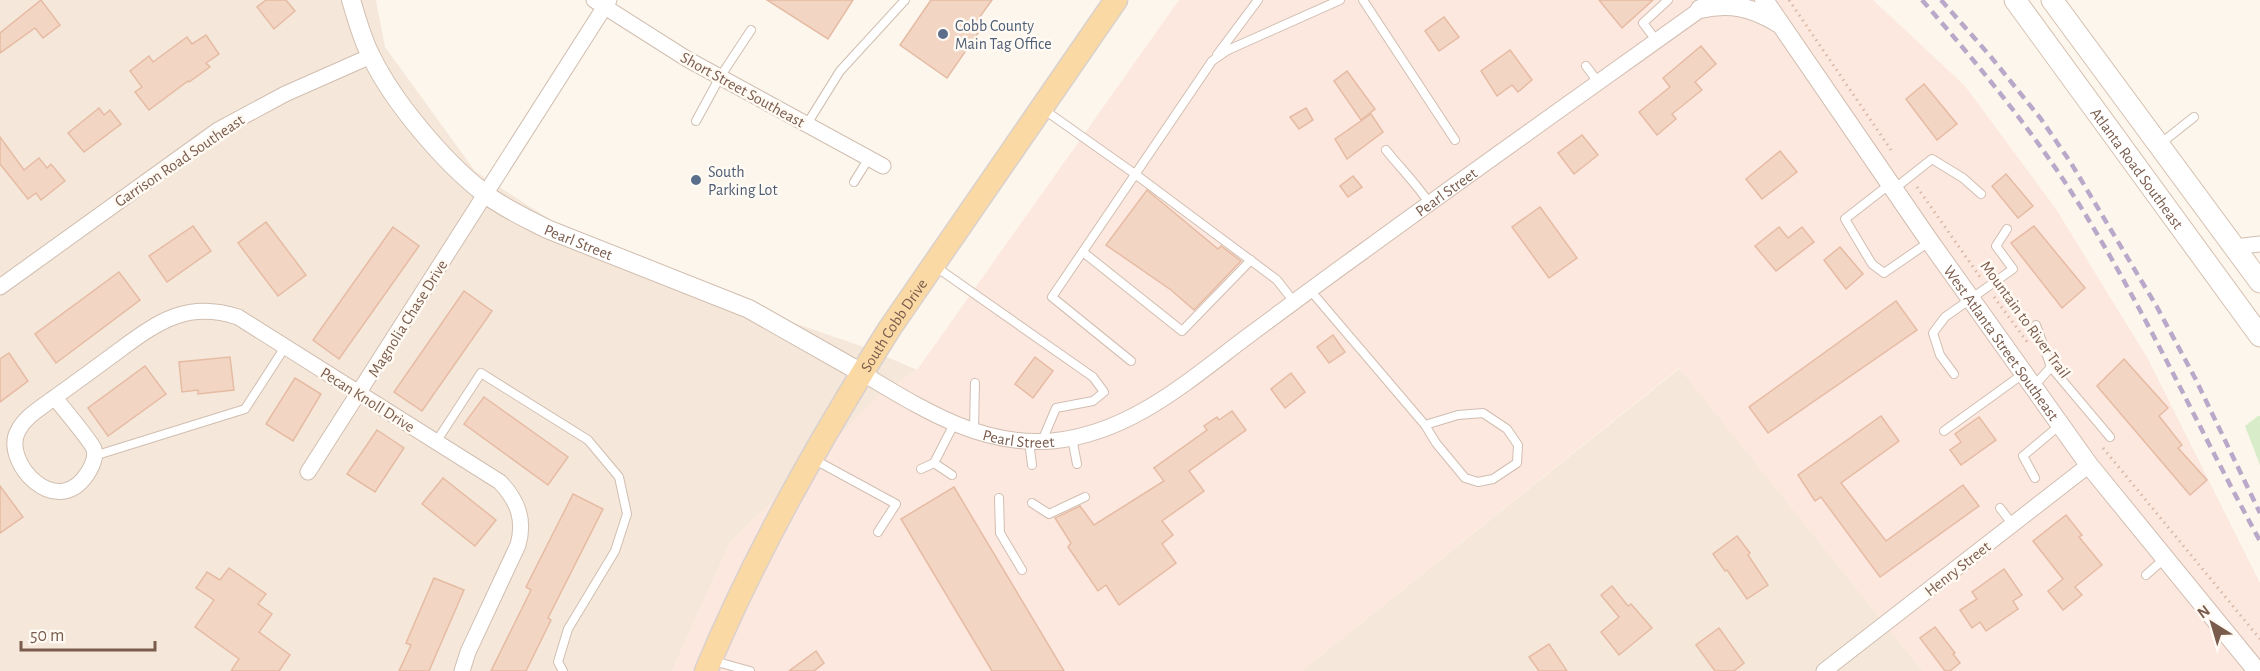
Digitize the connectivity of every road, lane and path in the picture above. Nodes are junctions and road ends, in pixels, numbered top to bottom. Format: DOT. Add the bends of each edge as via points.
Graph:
graph roads {
  1 [pos="351,0"];
  2 [pos="905,0"];
  3 [pos="1116,0"];
  4 [pos="1257,0"];
  5 [pos="1340,0"];
  6 [pos="1363,0"];
  7 [pos="1668,0"];
  8 [pos="1764,0"];
  9 [pos="1790,0"];
  10 [pos="2015,0"];
  11 [pos="2052,0"];
  12 [pos="603,2"];
  13 [pos="1701,6"];
  14 [pos="1780,24"];
  15 [pos="751,30"];
  16 [pos="1656,40"];
  17 [pos="371,57"];
  18 [pos="1212,61"];
  19 [pos="1586,66"];
  20 [pos="720,77"];
  21 [pos="1598,82"];
  22 [pos="1041,108"];
  23 [pos="2194,117"];
  24 [pos="696,121"];
  25 [pos="807,124"];
  26 [pos="1455,140"];
  27 [pos="2160,144"];
  28 [pos="1386,150"];
  29 [pos="868,158"];
  30 [pos="883,166"];
  31 [pos="1135,174"];
  32 [pos="1909,177"];
  33 [pos="854,182"];
  34 [pos="1892,187"];
  35 [pos="485,194"];
  36 [pos="1981,194"];
  37 [pos="1429,203"];
  38 [pos="2007,229"];
  39 [pos="1930,242"];
  40 [pos="2260,244"];
  41 [pos="2235,247"];
  42 [pos="1083,252"];
  43 [pos="1251,260"];
  44 [pos="933,265"];
  45 [pos="2260,282"];
  46 [pos="0,286"];
  47 [pos="1987,288"];
  48 [pos="1310,290"];
  49 [pos="1970,298"];
  50 [pos="1294,302"];
  51 [pos="2036,324"];
  52 [pos="2260,336"];
  53 [pos="285,347"];
  54 [pos="1131,361"];
  55 [pos="2050,368"];
  56 [pos="862,373"];
  57 [pos="1954,374"];
  58 [pos="2029,380"];
  59 [pos="975,383"];
  60 [pos="359,393"];
  61 [pos="55,398"];
  62 [pos="954,424"];
  63 [pos="1425,425"];
  64 [pos="2061,425"];
  65 [pos="1944,431"];
  66 [pos="974,432"];
  67 [pos="2110,437"];
  68 [pos="1072,438"];
  69 [pos="1036,441"];
  70 [pos="436,442"];
  71 [pos="2101,447"];
  72 [pos="94,456"];
  73 [pos="812,458"];
  74 [pos="934,463"];
  75 [pos="1077,464"];
  76 [pos="1032,465"];
  77 [pos="2089,465"];
  78 [pos="921,469"];
  79 [pos="308,472"];
  80 [pos="952,475"];
  81 [pos="2035,478"];
  82 [pos="1085,497"];
  83 [pos="999,498"];
  84 [pos="1032,502"];
  85 [pos="2000,508"];
  86 [pos="2013,525"];
  87 [pos="878,532"];
  88 [pos="2165,558"];
  89 [pos="1022,570"];
  90 [pos="2146,575"];
  91 [pos="2260,639"];
  92 [pos="708,665"];
  93 [pos="462,671"];
  94 [pos="563,671"];
  95 [pos="750,671"];
  96 [pos="1824,671"];
  97 [pos="2257,671"];
  1 -- 17 [label="street, Pearl Street"];
  2 -- 25 [label="lane" via="840,71"];
  3 -- 22 [label="main road, South Cobb Drive"];
  4 -- 18 [label="lane"];
  5 -- 18 [label="lane" via="1228,50"];
  6 -- 26 [label="lane"];
  7 -- 16 [label="lane" via="1643,23"];
  8 -- 14 [label="street, West Atlanta Street Southeast"];
  9 -- 32 [label="path, Mountain to River Trail"];
  10 -- 52 [label="main road, Atlanta Road Southeast"];
  11 -- 27 [label="main road, Atlanta Road Southeast"];
  12 -- 20 [label="street, Short Street Southeast"];
  12 -- 35 [label="street, Magnolia Chase Drive"];
  13 -- 14 [label="street" via="1741,6"];
  13 -- 16 [label="street, Pearl Street"];
  14 -- 34 [label="street, West Atlanta Street Southeast"];
  15 -- 20 [label="lane"];
  16 -- 21 [label="street, Pearl Street"];
  17 -- 35 [label="street, Pearl Street" via="431,141"];
  17 -- 46 [label="street, Garrison Road Southeast" via="285,94 218,130"];
  18 -- 31 [label="lane"];
  19 -- 21 [label="lane"];
  20 -- 24 [label="lane"];
  20 -- 25 [label="street, Short Street Southeast"];
  21 -- 37 [label="street, Pearl Street"];
  22 -- 31 [label="lane"];
  22 -- 44 [label="main road, South Cobb Drive"];
  23 -- 27 [label="lane"];
  25 -- 29 [label="street, Short Street Southeast"];
  27 -- 41 [label="main road, Atlanta Road Southeast"];
  28 -- 37 [label="lane"];
  29 -- 30 [label="street, Short Street Southeast"];
  29 -- 33 [label="lane"];
  31 -- 42 [label="lane"];
  31 -- 43 [label="lane"];
  32 -- 34 [label="lane"];
  32 -- 36 [label="lane" via="1932,159"];
  32 -- 47 [label="path, Mountain to River Trail"];
  34 -- 39 [label="street, West Atlanta Street Southeast"];
  34 -- 39 [label="lane" via="1845,219 1872,264 1884,273"];
  35 -- 56 [label="street, Pearl Street" via="547,229 749,309"];
  35 -- 60 [label="street, Magnolia Chase Drive"];
  37 -- 48 [label="street, Pearl Street"];
  38 -- 47 [label="lane" via="1996,246 2013,269"];
  39 -- 49 [label="street, West Atlanta Street Southeast"];
  40 -- 41 [label="street"];
  41 -- 45 [label="main road, Atlanta Road Southeast"];
  42 -- 43 [label="lane" via="1182,331"];
  42 -- 54 [label="lane" via="1052,297"];
  43 -- 50 [label="lane" via="1277,280"];
  44 -- 56 [label="main road, South Cobb Drive"];
  44 -- 69 [label="lane" via="1093,377 1104,392 1093,401 1056,408"];
  47 -- 49 [label="lane"];
  47 -- 55 [label="path, Mountain to River Trail"];
  48 -- 50 [label="street, Pearl Street"];
  48 -- 63 [label="lane"];
  49 -- 57 [label="lane" via="1945,317 1933,333 1940,355"];
  49 -- 58 [label="street, West Atlanta Street Southeast"];
  50 -- 68 [label="street, Pearl Street" via="1158,403 1112,428"];
  51 -- 55 [label="lane"];
  53 -- 60 [label="street, Pecan Knoll Drive"];
  53 -- 61 [label="street, Pecan Knoll Drive" via="238,317 205,310 188,312 151,327"];
  53 -- 72 [label="lane" via="245,409"];
  55 -- 58 [label="lane"];
  55 -- 67 [label="lane"];
  56 -- 62 [label="street, Pearl Street"];
  56 -- 73 [label="main road, South Cobb Drive"];
  58 -- 64 [label="street, West Atlanta Street Southeast"];
  58 -- 65 [label="lane"];
  59 -- 66 [label="lane"];
  60 -- 70 [label="street, Pecan Knoll Drive"];
  60 -- 79 [label="street, Magnolia Chase Drive"];
  61 -- 72 [label="street" via="94,449"];
  61 -- 72 [label="street, Pecan Knoll Drive" via="23,422 16,434 14,447 19,462 36,483 47,491 59,492 85,478"];
  62 -- 66 [label="street, Pearl Street"];
  62 -- 74 [label="lane"];
  63 -- 63 [label="lane" via="1465,478 1478,482 1493,480 1517,463 1518,445 1507,429 1483,413 1458,415"];
  64 -- 77 [label="street, West Atlanta Street Southeast"];
  64 -- 81 [label="lane" via="2023,456"];
  66 -- 69 [label="street, Pearl Street"];
  68 -- 69 [label="street, Pearl Street"];
  68 -- 75 [label="lane"];
  69 -- 76 [label="lane"];
  70 -- 93 [label="street, Pecan Knoll Drive" via="500,482 511,494 522,520 518,545"];
  70 -- 94 [label="lane" via="481,373 588,440 619,477 627,514 615,551 568,629 558,662"];
  71 -- 91 [label="path"];
  73 -- 87 [label="lane" via="896,504"];
  73 -- 92 [label="main road, South Cobb Drive"];
  74 -- 78 [label="lane"];
  74 -- 80 [label="lane"];
  77 -- 86 [label="street, Henry Street"];
  77 -- 88 [label="street, West Atlanta Street Southeast"];
  82 -- 84 [label="lane" via="1049,514"];
  83 -- 89 [label="lane" via="1000,533"];
  85 -- 86 [label="lane"];
  86 -- 96 [label="street, Henry Street"];
  88 -- 90 [label="lane"];
  88 -- 97 [label="street, West Atlanta Street Southeast"];
  92 -- 95 [label="lane"];
}
